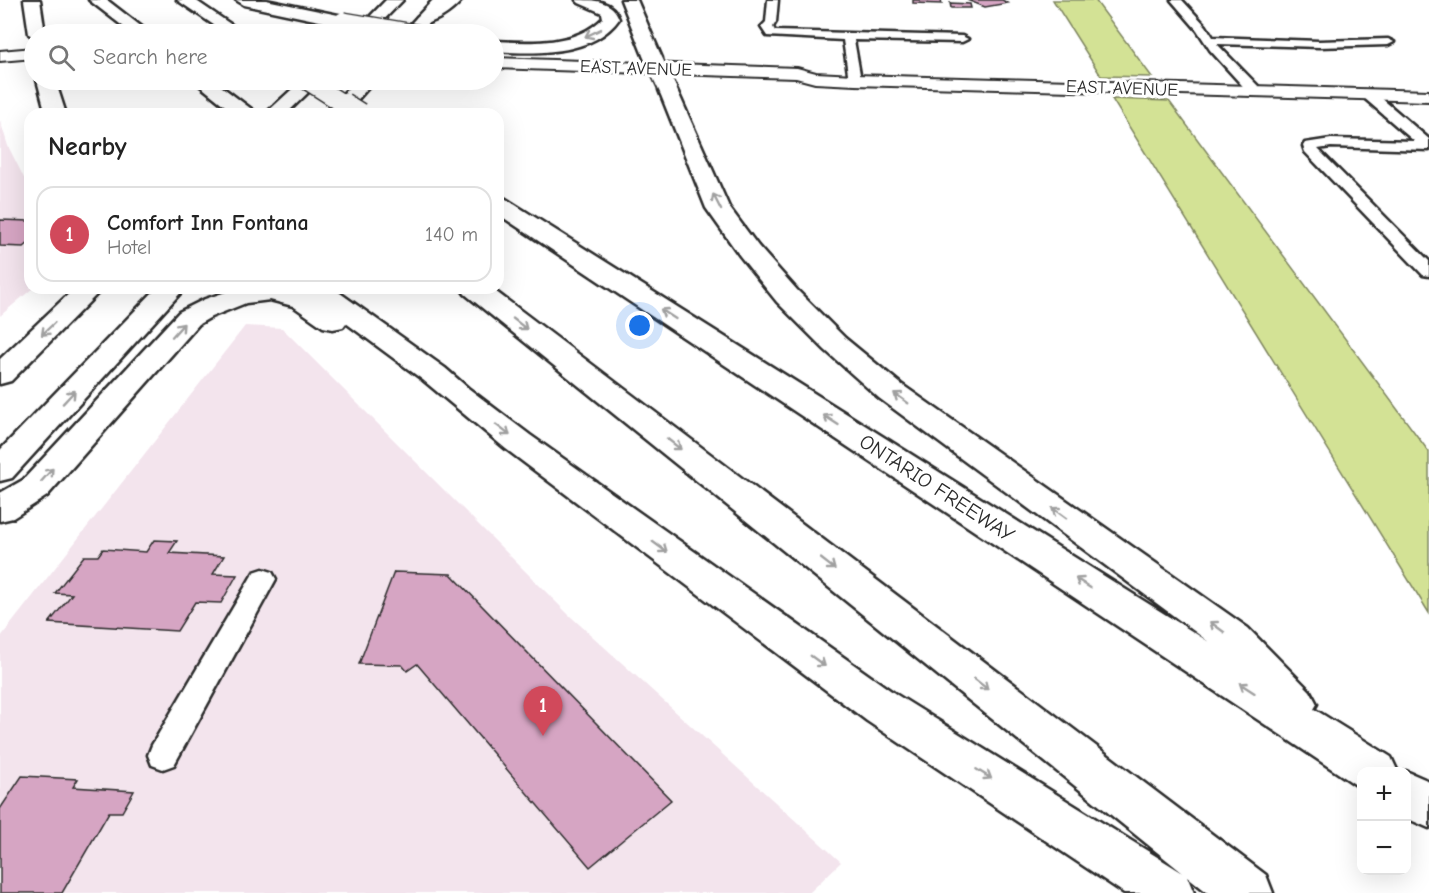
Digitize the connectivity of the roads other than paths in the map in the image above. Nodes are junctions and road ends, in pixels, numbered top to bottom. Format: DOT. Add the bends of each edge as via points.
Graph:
graph roads {
  1 [pos="32,0"];
  2 [pos="97,0"];
  3 [pos="185,0"];
  4 [pos="244,0"];
  5 [pos="396,0"];
  6 [pos="442,0"];
  7 [pos="454,0"];
  8 [pos="584,0"];
  9 [pos="629,0"];
  10 [pos="773,0"];
  11 [pos="1176,0"];
  12 [pos="36,24"];
  13 [pos="129,24"];
  14 [pos="222,24"];
  15 [pos="371,24"];
  16 [pos="382,24"];
  17 [pos="424,24"];
  18 [pos="426,24"];
  19 [pos="848,36"];
  20 [pos="962,39"];
  21 [pos="1208,40"];
  22 [pos="1388,42"];
  23 [pos="504,46"];
  24 [pos="24,54"];
  25 [pos="0,56"];
  26 [pos="0,62"];
  27 [pos="24,63"];
  28 [pos="504,63"];
  29 [pos="504,74"];
  30 [pos="814,78"];
  31 [pos="855,80"];
  32 [pos="48,90"];
  33 [pos="216,90"];
  34 [pos="301,90"];
  35 [pos="322,90"];
  36 [pos="357,90"];
  37 [pos="1255,91"];
  38 [pos="1377,94"];
  39 [pos="1429,96"];
  40 [pos="54,108"];
  41 [pos="240,108"];
  42 [pos="282,108"];
  43 [pos="340,108"];
  44 [pos="350,108"];
  45 [pos="1429,131"];
  46 [pos="1429,146"];
  47 [pos="504,208"];
  48 [pos="1429,271"];
  49 [pos="84,294"];
  50 [pos="166,294"];
  51 [pos="250,294"];
  52 [pos="277,294"];
  53 [pos="324,294"];
  54 [pos="482,294"];
  55 [pos="0,375"];
  56 [pos="457,395"];
  57 [pos="0,470"];
  58 [pos="0,509"];
  59 [pos="263,579"];
  60 [pos="1332,743"];
  61 [pos="163,755"];
  62 [pos="1369,767"];
  63 [pos="1411,795"];
  64 [pos="1429,806"];
  65 [pos="1169,893"];
  66 [pos="1248,893"];
  1 -- 12 [label="main road"];
  2 -- 13 [label="main road"];
  3 -- 14 [label="main road"];
  4 -- 16 [label="main road, bridge" via="343,21"];
  5 -- 15 [label="main road"];
  6 -- 17 [label="main road"];
  7 -- 18 [label="main road"];
  8 -- 23 [label="main road, one-way" via="609,11 611,19 606,27 576,41"];
  60 -- 9 [label="main road, one-way, bridge" via="1234,639 890,391 787,296 718,208"];
  10 -- 19 [label="street" via="767,27 771,34"];
  11 -- 21 [label="street" via="1197,21"];
  19 -- 20 [label="street"];
  19 -- 31 [label="street"];
  21 -- 22 [label="street"];
  21 -- 37 [label="street"];
  24 -- 25 [label="main road"];
  26 -- 27 [label="main road"];
  28 -- 30 [label="main road, EAST AVENUE" via="797,73"];
  29 -- 30 [label="main road, EAST AVENUE" via="799,82"];
  30 -- 31 [label="main road, EAST AVENUE"];
  31 -- 37 [label="main road, EAST AVENUE"];
  32 -- 40 [label="main road"];
  33 -- 41 [label="main road"];
  34 -- 42 [label="main road"];
  35 -- 44 [label="main road, bridge"];
  36 -- 43 [label="main road"];
  37 -- 38 [label="main road, EAST AVENUE"];
  38 -- 39 [label="main road, EAST AVENUE"];
  38 -- 45 [label="street"];
  38 -- 46 [label="street"];
  46 -- 48 [label="street" via="1310,146"];
  60 -- 47 [label="main road, ONTARIO FREEWAY, one-way"];
  49 -- 55 [label="main road, one-way"];
  57 -- 50 [label="main road, one-way"];
  58 -- 51 [label="main road, one-way" via="36,488 189,318 213,304"];
  52 -- 56 [label="main road, one-way" via="298,298 417,383"];
  53 -- 56 [label="main road"];
  54 -- 66 [label="main road, one-way"];
  56 -- 65 [label="main road, one-way" via="882,708"];
  59 -- 61 [label="street"];
  60 -- 62 [label="main road, ONTARIO FREEWAY"];
  63 -- 64 [label="main road"];
}
